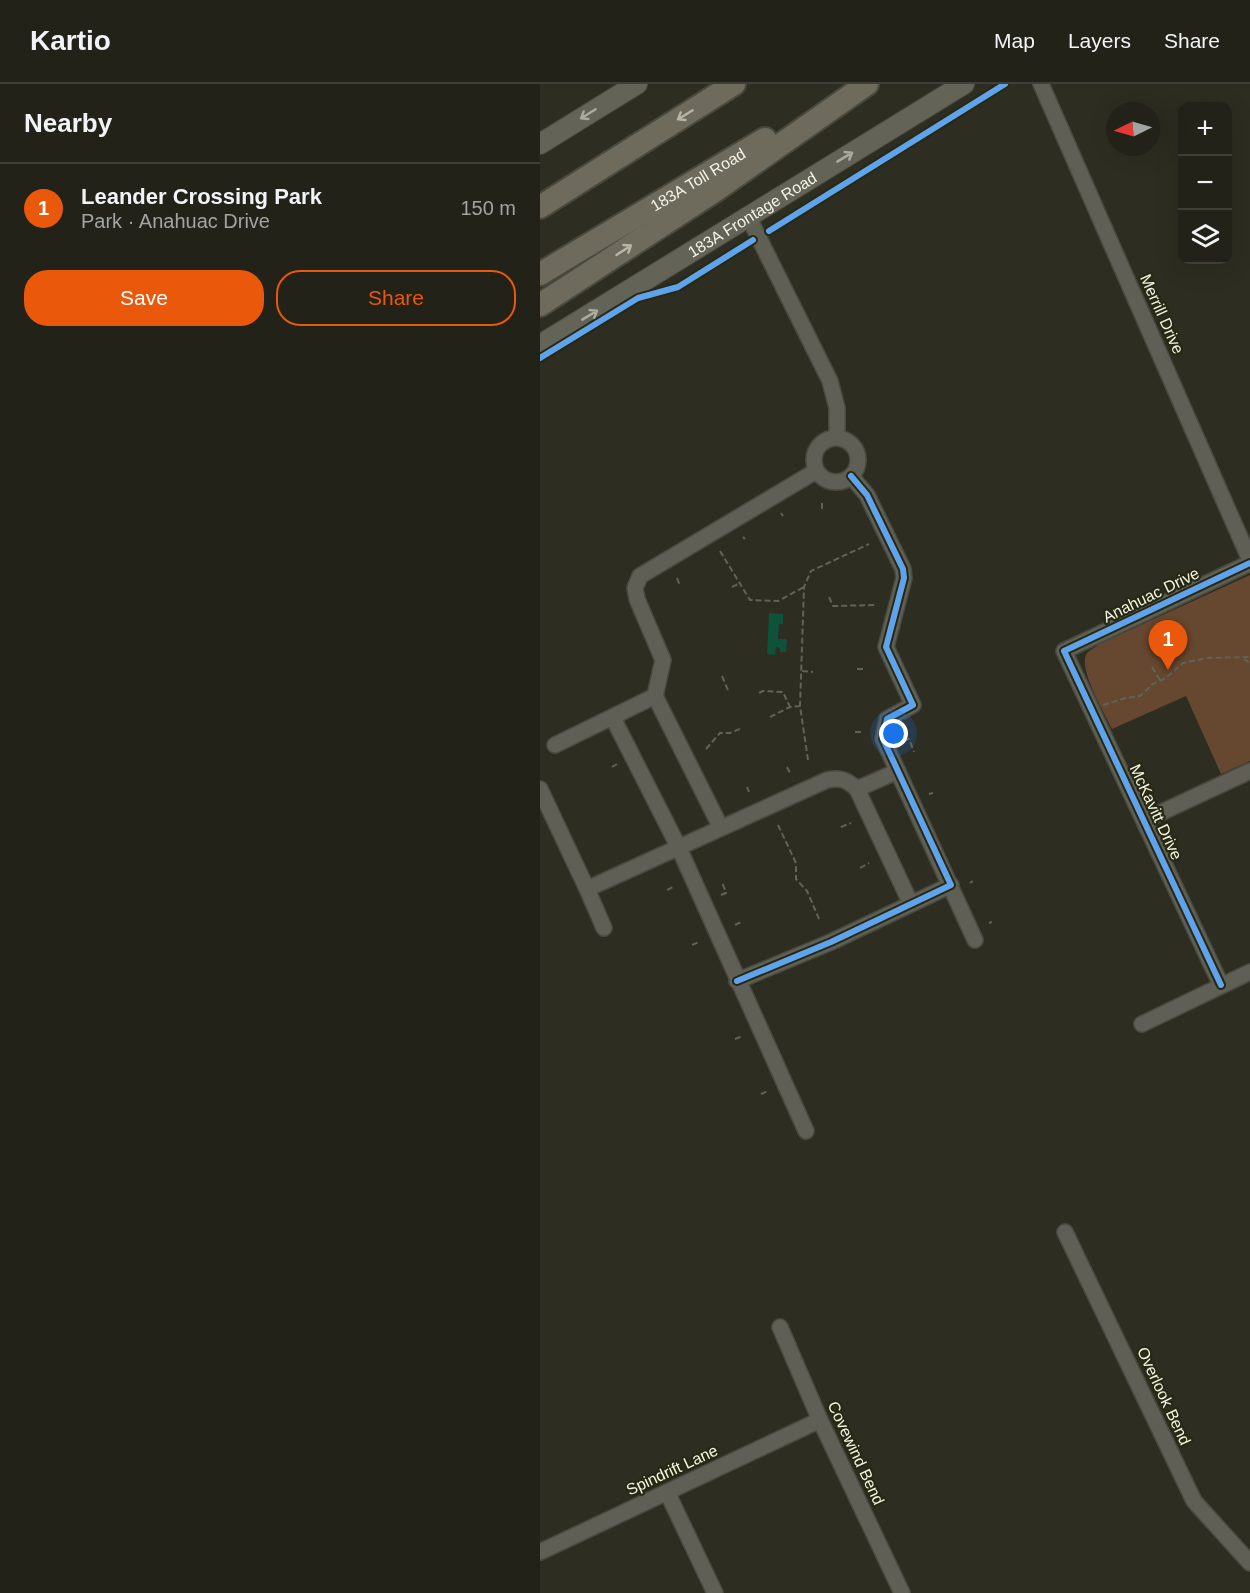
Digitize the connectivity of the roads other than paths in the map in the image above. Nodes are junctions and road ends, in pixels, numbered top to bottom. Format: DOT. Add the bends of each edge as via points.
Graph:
graph roads {
  1 [pos="637,84"];
  2 [pos="734,84"];
  3 [pos="857,84"];
  4 [pos="867,84"];
  5 [pos="964,84"];
  6 [pos="1041,84"];
  7 [pos="540,144"];
  8 [pos="540,207"];
  9 [pos="748,216"];
  10 [pos="540,274"];
  11 [pos="540,305"];
  12 [pos="540,345"];
  13 [pos="837,438"];
  14 [pos="816,471"];
  15 [pos="851,476"];
  16 [pos="1250,561"];
  17 [pos="1064,651"];
  18 [pos="655,696"];
  19 [pos="613,718"];
  20 [pos="555,745"];
  21 [pos="898,771"];
  22 [pos="1250,771"];
  23 [pos="540,789"];
  24 [pos="857,789"];
  25 [pos="1145,820"];
  26 [pos="721,828"];
  27 [pos="679,848"];
  28 [pos="951,885"];
  29 [pos="587,889"];
  30 [pos="911,904"];
  31 [pos="604,928"];
  32 [pos="975,940"];
  33 [pos="1250,972"];
  34 [pos="737,981"];
  35 [pos="1221,985"];
  36 [pos="1142,1024"];
  37 [pos="806,1131"];
  38 [pos="1065,1232"];
  39 [pos="780,1327"];
  40 [pos="820,1420"];
  41 [pos="667,1492"];
  42 [pos="540,1552"];
  43 [pos="1250,1563"];
  44 [pos="715,1593"];
  45 [pos="902,1593"];
  1 -- 7 [label="main road, one-way"];
  2 -- 8 [label="highway, one-way"];
  3 -- 10 [label="highway, 183A Toll Road"];
  11 -- 4 [label="highway, one-way" via="716,190"];
  9 -- 5 [label="main road, 183A Frontage Road, one-way"];
  6 -- 16 [label="street, Merrill Drive"];
  12 -- 9 [label="main road, 183A Frontage Road, one-way"];
  9 -- 13 [label="street" via="830,381 837,408"];
  13 -- 14 [label="street" via="819,446 814,458"];
  13 -- 15 [label="street" via="848,442 856,452 857,465"];
  14 -- 15 [label="street" via="832,482"];
  14 -- 18 [label="street" via="640,576 636,599 663,660"];
  15 -- 21 [label="street" via="867,495 903,569 886,647 913,705 887,719 883,739"];
  16 -- 17 [label="street, Anahuac Drive"];
  17 -- 25 [label="street, McKavitt Drive"];
  18 -- 19 [label="street"];
  18 -- 26 [label="street"];
  19 -- 20 [label="street"];
  19 -- 27 [label="street"];
  21 -- 24 [label="street"];
  21 -- 28 [label="street"];
  22 -- 25 [label="street"];
  23 -- 29 [label="street"];
  24 -- 26 [label="street" via="848,781 827,780"];
  24 -- 30 [label="street"];
  25 -- 35 [label="street, McKavitt Drive"];
  26 -- 27 [label="street"];
  27 -- 29 [label="street"];
  27 -- 34 [label="street"];
  28 -- 30 [label="street"];
  28 -- 32 [label="street"];
  29 -- 31 [label="street"];
  30 -- 34 [label="street"];
  33 -- 35 [label="street"];
  34 -- 37 [label="street"];
  35 -- 36 [label="street"];
  38 -- 43 [label="street, Overlook Bend" via="1194,1501"];
  39 -- 40 [label="street, Covewind Bend"];
  40 -- 41 [label="street, Spindrift Lane"];
  40 -- 45 [label="street, Covewind Bend"];
  41 -- 42 [label="street, Spindrift Lane"];
  41 -- 44 [label="street"];
}
